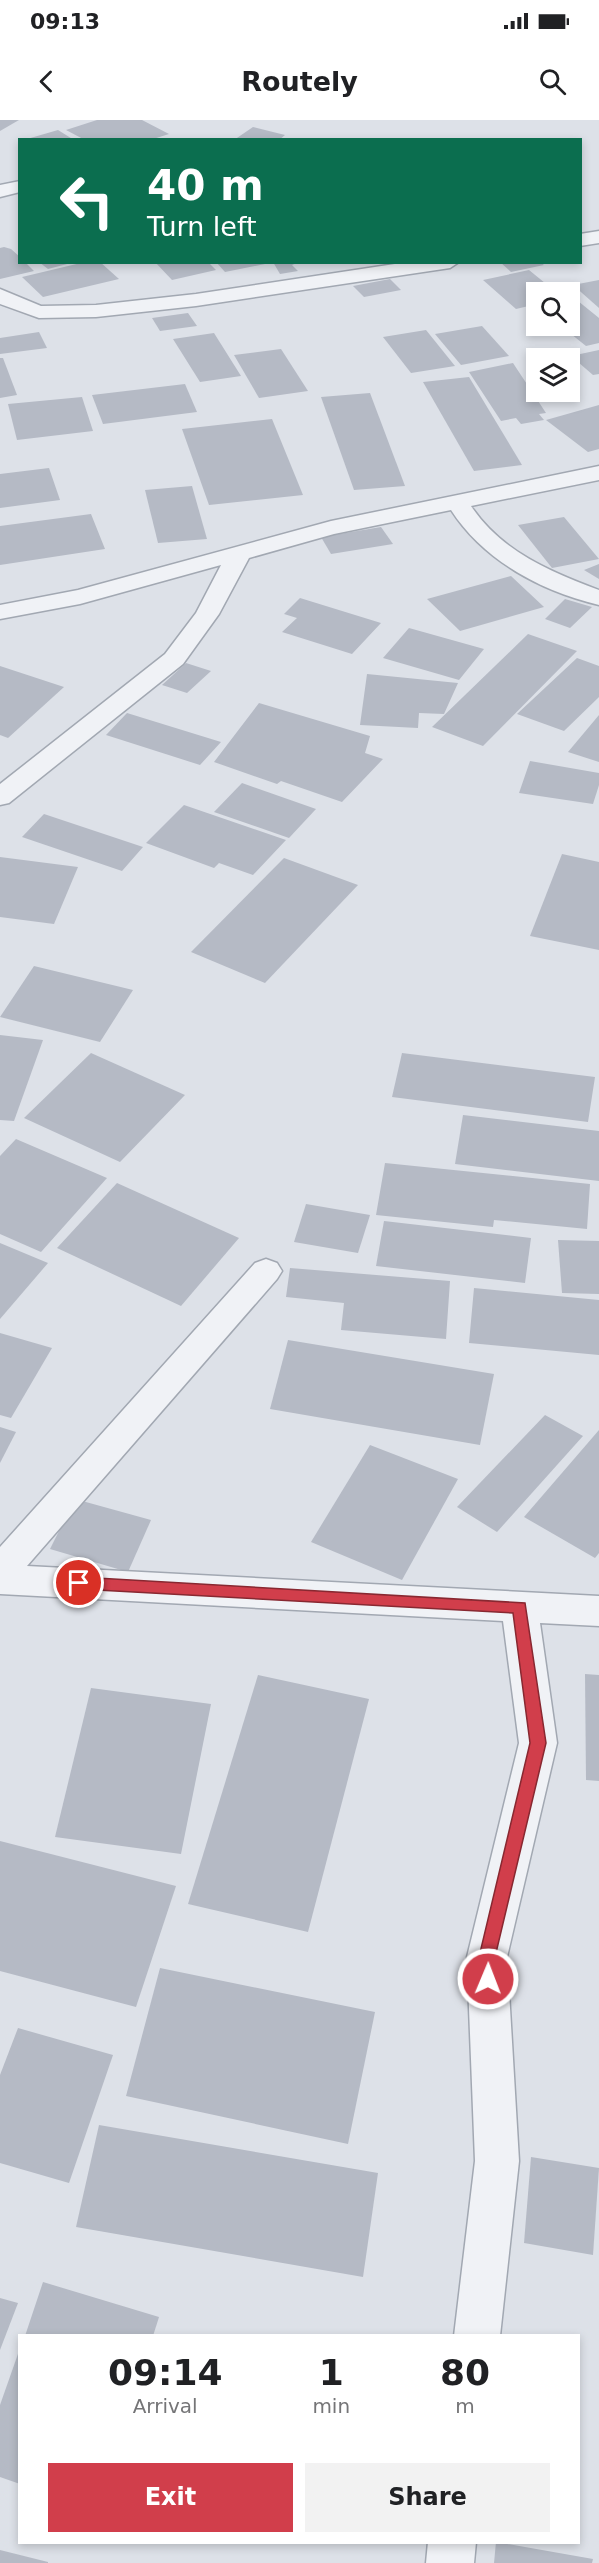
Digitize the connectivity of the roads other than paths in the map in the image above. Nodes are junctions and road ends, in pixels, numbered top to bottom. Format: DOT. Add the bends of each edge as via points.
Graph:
graph roads {
  1 [pos="18,186"];
  2 [pos="0,191"];
  3 [pos="599,237"];
  4 [pos="582,240"];
  5 [pos="437,264"];
  6 [pos="0,295"];
  7 [pos="599,473"];
  8 [pos="457,502"];
  9 [pos="240,554"];
  10 [pos="599,598"];
  11 [pos="0,612"];
  12 [pos="0,796"];
  13 [pos="266,1272"];
  14 [pos="0,1572"];
  15 [pos="0,1579"];
  16 [pos="520,1608"];
  17 [pos="599,1611"];
  18 [pos="477,2334"];
  19 [pos="452,2544"];
  20 [pos="450,2563"];
  1 -- 2 [label="street"];
  3 -- 4 [label="street"];
  5 -- 6 [label="street" via="96,311 39,312"];
  7 -- 8 [label="street"];
  8 -- 9 [label="street" via="331,528"];
  8 -- 10 [label="street" via="465,516 512,562"];
  9 -- 11 [label="street" via="80,597"];
  9 -- 12 [label="street" via="207,614 174,659"];
  13 -- 14 [label="street"];
  15 -- 16 [label="street"];
  16 -- 17 [label="street"];
  16 -- 18 [label="street" via="538,1743 487,1957 497,2161"];
  19 -- 20 [label="street"];
}
